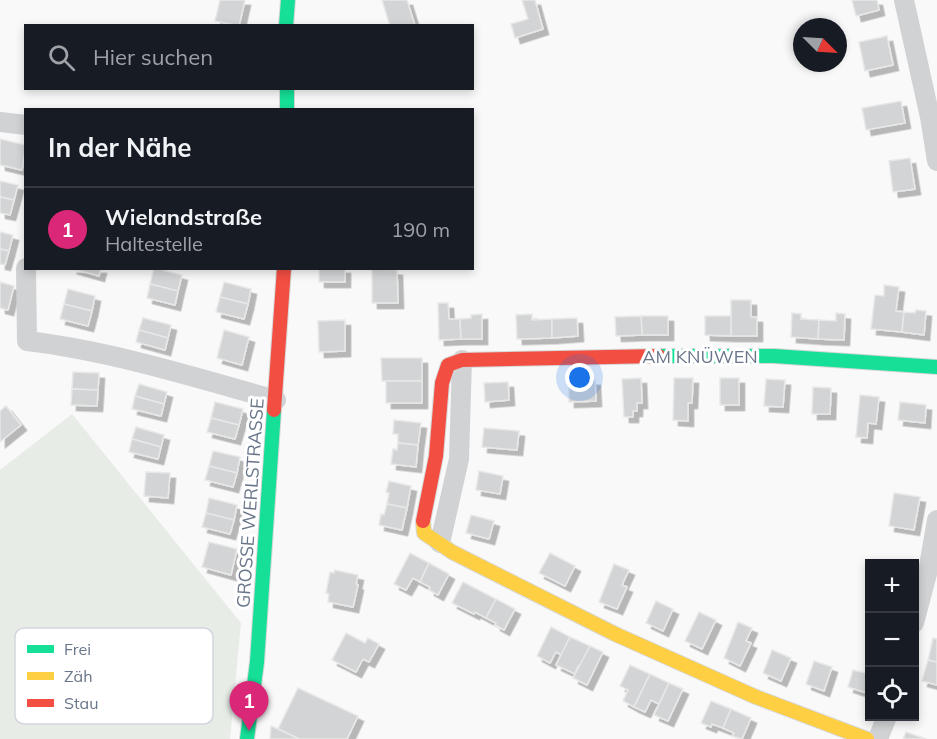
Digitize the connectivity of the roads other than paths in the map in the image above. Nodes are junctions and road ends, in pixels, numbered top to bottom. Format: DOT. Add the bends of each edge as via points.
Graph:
graph roads {
  1 [pos="288,0"];
  2 [pos="904,0"];
  3 [pos="286,24"];
  4 [pos="287,90"];
  5 [pos="287,108"];
  6 [pos="934,117"];
  7 [pos="0,122"];
  8 [pos="24,125"];
  9 [pos="937,161"];
  10 [pos="26,270"];
  11 [pos="284,270"];
  12 [pos="462,360"];
  13 [pos="937,368"];
  14 [pos="276,400"];
  15 [pos="937,520"];
  16 [pos="440,543"];
  17 [pos="917,613"];
  18 [pos="885,721"];
  19 [pos="247,739"];
  20 [pos="867,739"];
  21 [pos="878,739"];
  1 -- 3 [label="street"];
  2 -- 6 [label="street"];
  4 -- 5 [label="street"];
  6 -- 9 [label="street"];
  7 -- 8 [label="street"];
  10 -- 14 [label="street" via="27,341 67,346"];
  11 -- 14 [label="street, GROSSE WERLSTRASSE"];
  12 -- 13 [label="street, AM KNÜWEN" via="774,356"];
  12 -- 16 [label="street, AM KNÜWEN" via="459,459"];
  14 -- 19 [label="street, GROSSE WERLSTRASSE" via="257,662"];
  15 -- 17 [label="street"];
  16 -- 20 [label="street, AM KNÜWEN" via="498,576 691,669"];
  18 -- 21 [label="street"];
}
